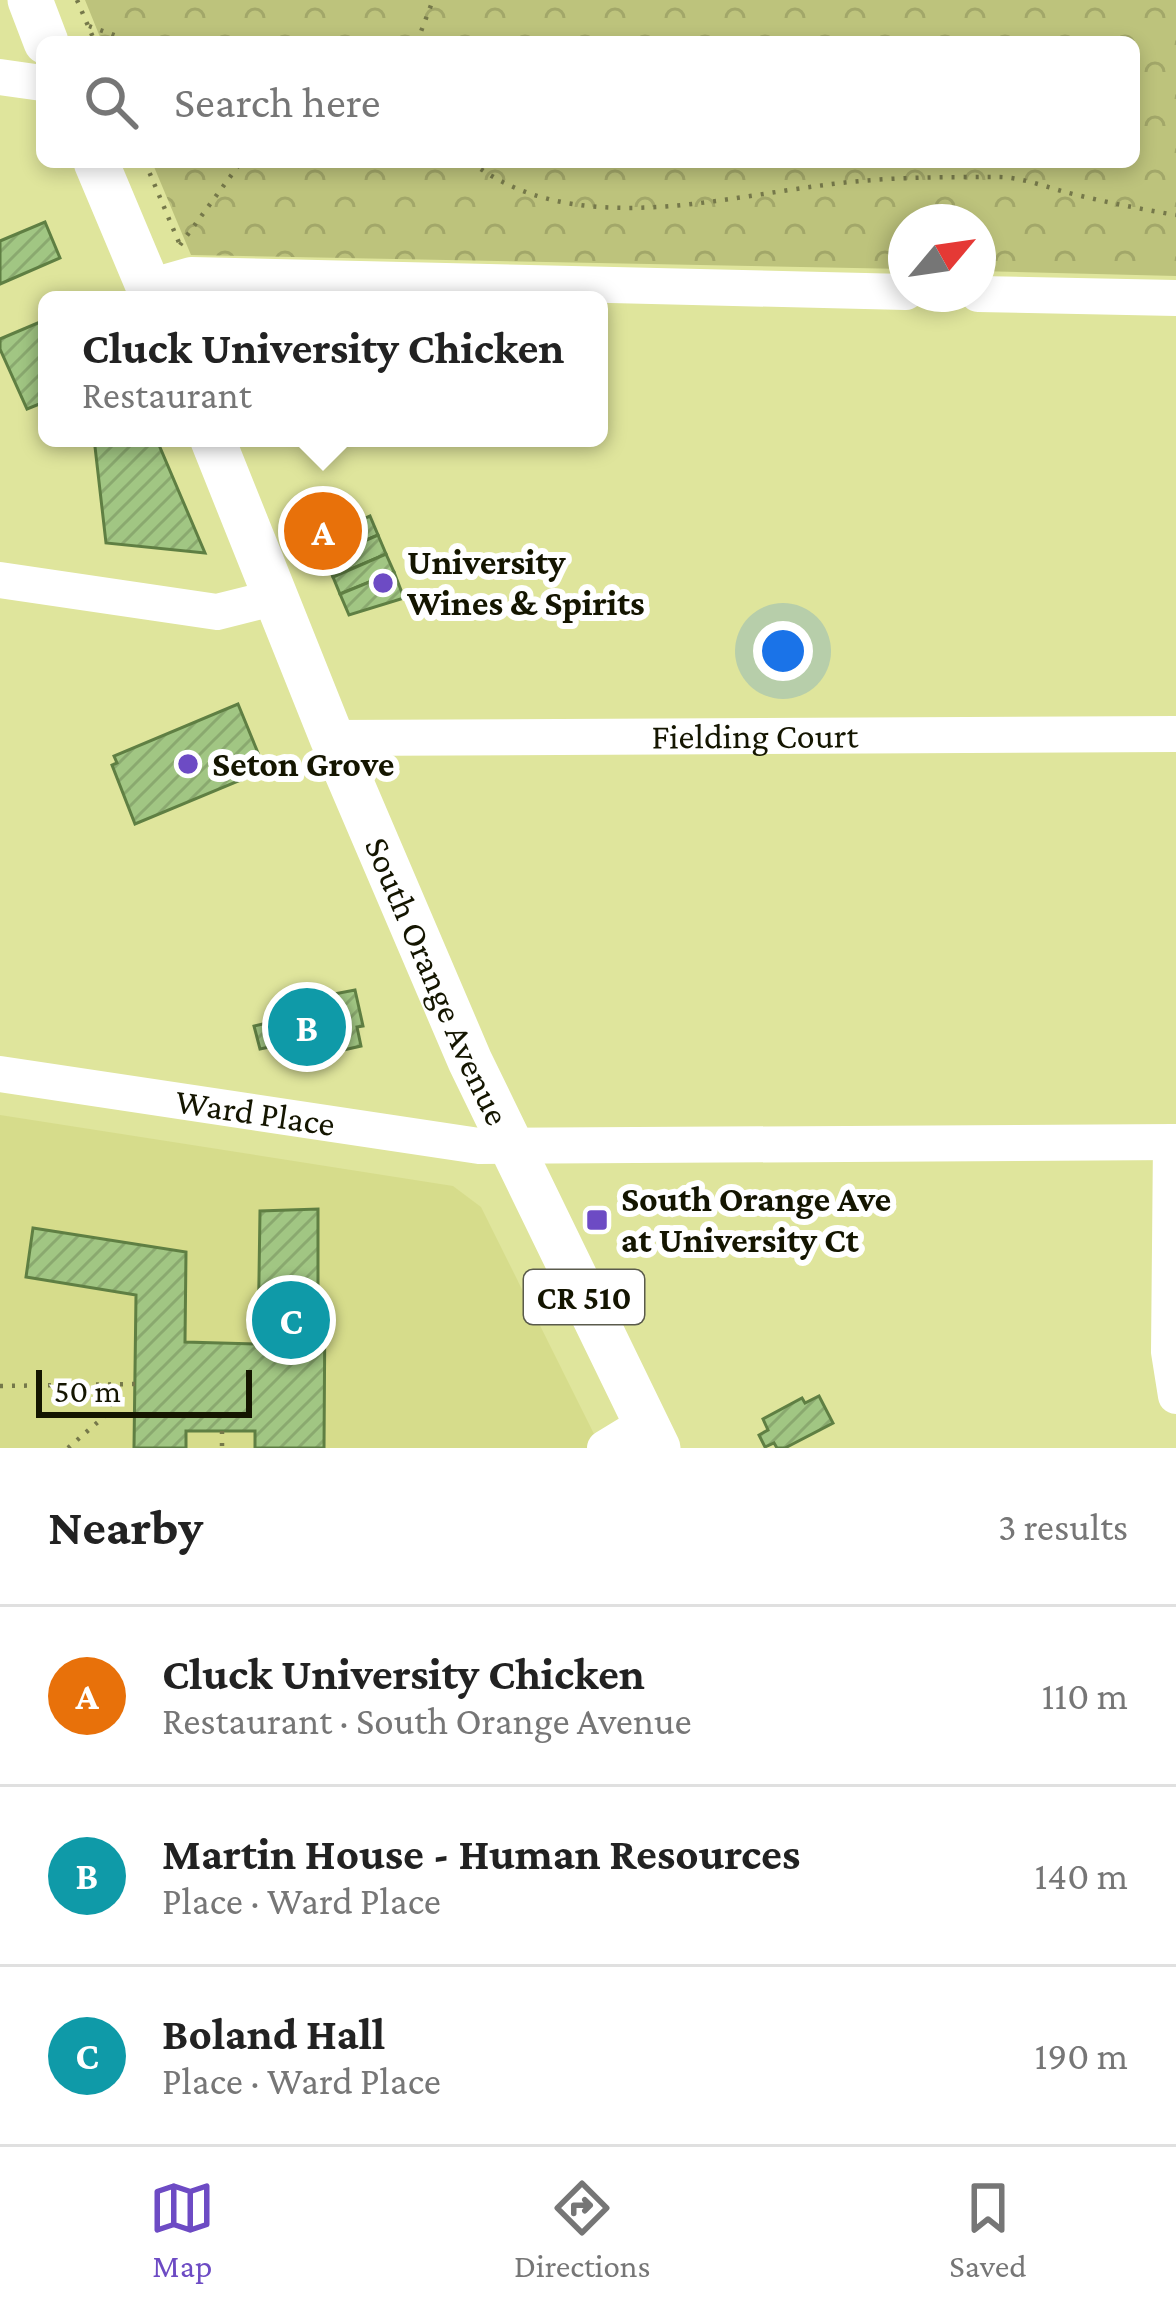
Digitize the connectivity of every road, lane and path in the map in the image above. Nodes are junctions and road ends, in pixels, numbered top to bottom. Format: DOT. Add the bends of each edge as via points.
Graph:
graph roads {
  1 [pos="30,0"];
  2 [pos="77,0"];
  3 [pos="433,0"];
  4 [pos="89,26"];
  5 [pos="44,36"];
  6 [pos="92,36"];
  7 [pos="117,36"];
  8 [pos="419,36"];
  9 [pos="0,77"];
  10 [pos="36,82"];
  11 [pos="99,168"];
  12 [pos="147,168"];
  13 [pos="237,168"];
  14 [pos="479,168"];
  15 [pos="1176,215"];
  16 [pos="151,291"];
  17 [pos="156,291"];
  18 [pos="888,292"];
  19 [pos="996,294"];
  20 [pos="1176,298"];
  21 [pos="216,447"];
  22 [pos="0,580"];
  23 [pos="278,597"];
  24 [pos="1176,734"];
  25 [pos="332,738"];
  26 [pos="0,1074"];
  27 [pos="1174,1142"];
  28 [pos="509,1146"];
  29 [pos="119,1384"];
  30 [pos="135,1384"];
  31 [pos="0,1386"];
  32 [pos="1176,1396"];
  33 [pos="222,1431"];
  34 [pos="652,1436"];
  35 [pos="68,1448"];
  36 [pos="222,1448"];
  37 [pos="605,1448"];
  1 -- 5 [label="main road"];
  2 -- 6 [label="path"];
  3 -- 8 [label="path"];
  4 -- 7 [label="path"];
  9 -- 10 [label="street"];
  11 -- 16 [label="main road"];
  12 -- 13 [label="path" via="180,247"];
  14 -- 15 [label="path" via="553,198 612,208 830,184 1004,177"];
  17 -- 18 [label="street" via="191,275"];
  19 -- 20 [label="street"];
  21 -- 23 [label="main road, South Orange Avenue / CR 510"];
  22 -- 23 [label="street" via="218,612"];
  23 -- 25 [label="main road, South Orange Avenue / CR 510"];
  24 -- 25 [label="street, Fielding Court"];
  25 -- 28 [label="main road, South Orange Avenue / CR 510"];
  26 -- 28 [label="street, Ward Place"];
  27 -- 28 [label="street, Ward Place"];
  27 -- 32 [label="street" via="1169,1352"];
  28 -- 34 [label="main road, South Orange Avenue / CR 510"];
  29 -- 30 [label="path"];
  29 -- 31 [label="path"];
  29 -- 35 [label="path" via="106,1415"];
  33 -- 36 [label="path"];
  34 -- 37 [label="street"];
}
